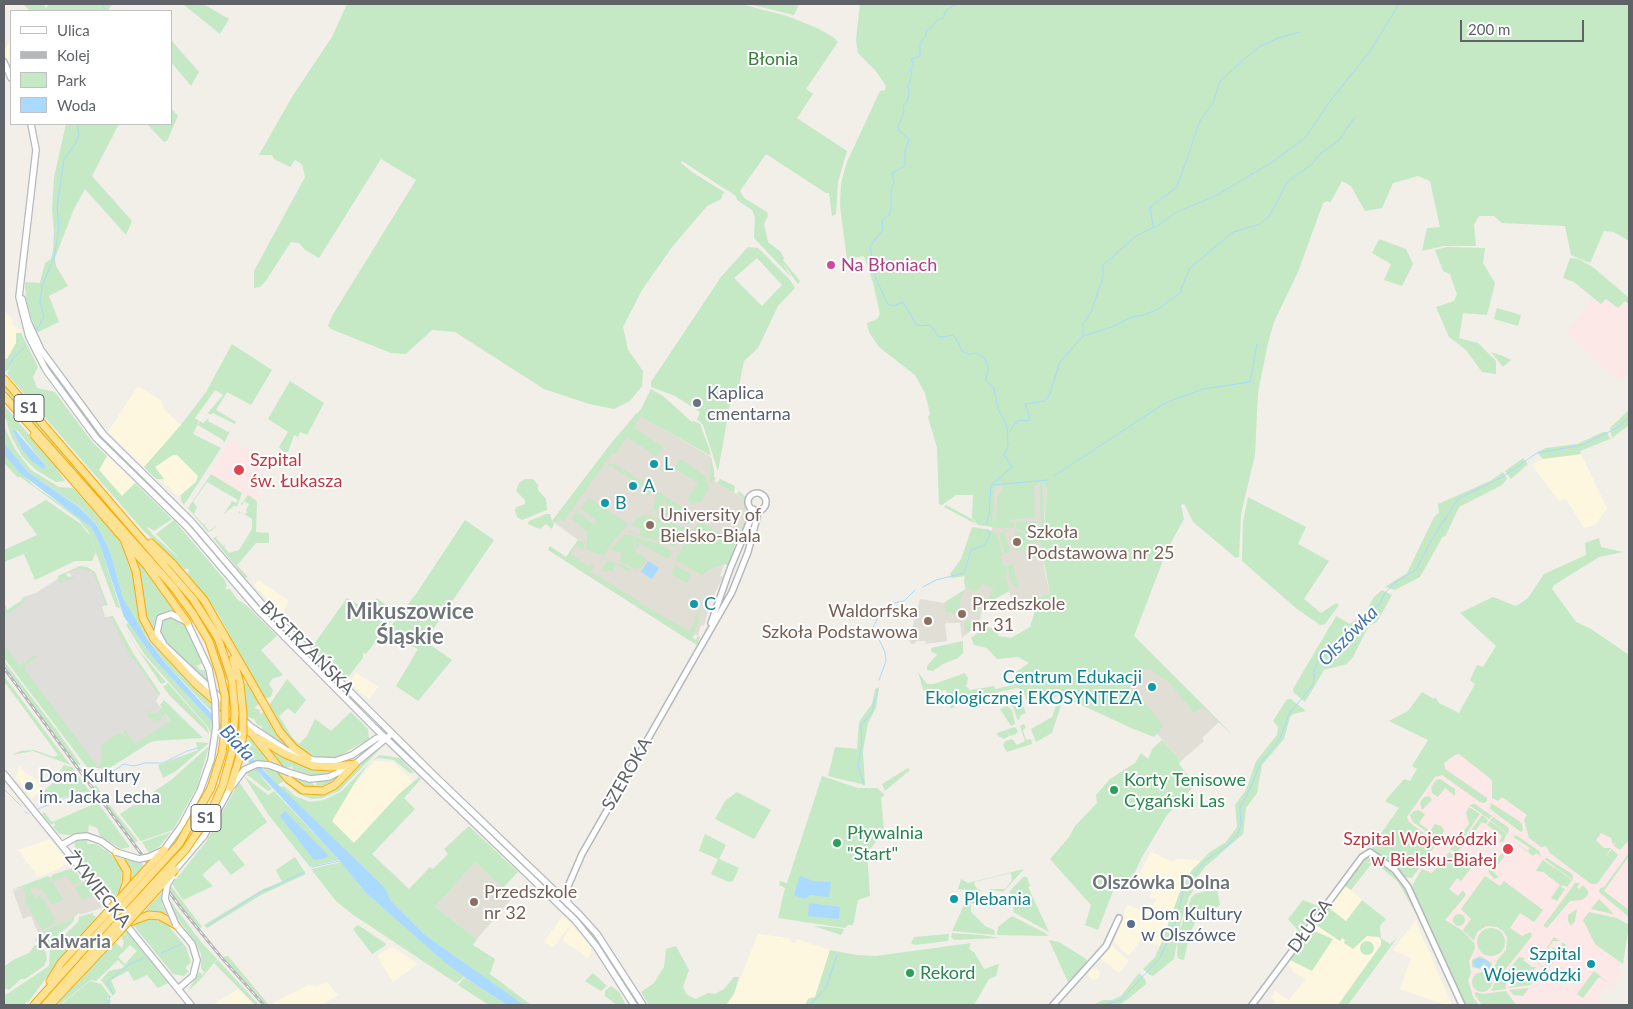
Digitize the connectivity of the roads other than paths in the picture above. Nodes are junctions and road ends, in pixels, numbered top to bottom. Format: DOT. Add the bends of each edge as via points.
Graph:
graph roads {
  1 [pos="4,62"];
  2 [pos="10,76"];
  3 [pos="31,125"];
  4 [pos="22,262"];
  5 [pos="4,379"];
  6 [pos="4,396"];
  7 [pos="10,403"];
  8 [pos="126,521"];
  9 [pos="206,538"];
  10 [pos="125,542"];
  11 [pos="201,543"];
  12 [pos="187,622"];
  13 [pos="711,625"];
  14 [pos="224,635"];
  15 [pos="373,725"];
  16 [pos="393,734"];
  17 [pos="253,735"];
  18 [pos="387,738"];
  19 [pos="364,746"];
  20 [pos="308,758"];
  21 [pos="355,764"];
  22 [pos="4,774"];
  23 [pos="230,788"];
  24 [pos="494,833"];
  25 [pos="488,838"];
  26 [pos="62,845"];
  27 [pos="164,850"];
  28 [pos="116,852"];
  29 [pos="176,870"];
  30 [pos="570,881"];
  31 [pos="566,891"];
  32 [pos="559,894"];
  33 [pos="121,898"];
  34 [pos="554,899"];
  35 [pos="568,903"];
  36 [pos="1119,918"];
  37 [pos="126,923"];
  38 [pos="110,925"];
  39 [pos="176,926"];
  40 [pos="178,988"];
  41 [pos="36,1003"];
  42 [pos="45,1005"];
  43 [pos="50,1005"];
  44 [pos="191,1005"];
  45 [pos="634,1005"];
  46 [pos="643,1005"];
  47 [pos="1053,1005"];
  48 [pos="1252,1005"];
  49 [pos="1462,1005"];
  1 -- 2 [label="main road"];
  3 -- 4 [label="main road, BYSTRZAŃSKA" via="36,150"];
  4 -- 9 [label="main road, BYSTRZAŃSKA" via="23,304 33,334 46,357 106,438"];
  4 -- 11 [label="main road, BYSTRZAŃSKA" via="20,308 41,363 100,442"];
  5 -- 8 [label="highway, S1"];
  6 -- 7 [label="highway, S1"];
  7 -- 10 [label="highway"];
  7 -- 38 [label="highway, S1, bridge" via="178,594 209,641 220,674 225,730 211,788 179,844"];
  8 -- 14 [label="highway" via="182,574 204,600"];
  8 -- 38 [label="highway, S1, bridge" via="204,613 223,649 232,680 235,713 233,747 226,778 212,810 186,849"];
  9 -- 11 [label="main road"];
  9 -- 16 [label="main road, BYSTRZAŃSKA" via="263,605"];
  10 -- 12 [label="highway"];
  10 -- 17 [label="highway" via="136,571 144,618 154,639 191,679"];
  11 -- 15 [label="main road, BYSTRZAŃSKA" via="256,609"];
  12 -- 20 [label="main road" via="171,614 160,618 157,632 164,644 250,726 279,746"];
  12 -- 27 [label="main road, bridge" via="209,669 216,718 211,760 190,810"];
  13 -- 13 [label="street" via="727,576 756,510 750,546 734,586"];
  13 -- 30 [label="street, SZEROKA" via="582,854"];
  14 -- 20 [label="highway" via="280,732"];
  14 -- 23 [label="highway, bridge" via="240,684 243,734"];
  15 -- 18 [label="main road, BYSTRZAŃSKA"];
  15 -- 19 [label="main road" via="372,738"];
  16 -- 18 [label="main road"];
  16 -- 24 [label="main road, BYSTRZAŃSKA"];
  17 -- 21 [label="highway" via="305,764 330,767"];
  17 -- 21 [label="highway" via="288,779 308,791 329,789"];
  18 -- 19 [label="main road" via="377,738"];
  18 -- 21 [label="main road"];
  18 -- 25 [label="main road, BYSTRZAŃSKA"];
  19 -- 20 [label="main road" via="347,758 335,761"];
  21 -- 23 [label="main road, bridge" via="319,780 257,764 244,770"];
  22 -- 26 [label="main road, ŻYWIECKA"];
  23 -- 29 [label="main road" via="204,836"];
  24 -- 25 [label="main road"];
  24 -- 32 [label="main road, BYSTRZAŃSKA"];
  25 -- 34 [label="main road, BYSTRZAŃSKA"];
  26 -- 28 [label="main road" via="76,837 90,836"];
  26 -- 40 [label="main road, ŻYWIECKA"];
  27 -- 28 [label="main road, bridge" via="142,859"];
  27 -- 33 [label="highway, bridge"];
  28 -- 33 [label="highway, bridge" via="127,871"];
  29 -- 37 [label="highway, bridge"];
  29 -- 39 [label="main road, bridge" via="167,885 165,899"];
  30 -- 31 [label="street, SZEROKA"];
  30 -- 32 [label="street, SZEROKA"];
  31 -- 32 [label="street, SZEROKA"];
  31 -- 35 [label="street"];
  32 -- 34 [label="street"];
  32 -- 35 [label="main road, BYSTRZAŃSKA"];
  33 -- 38 [label="highway, bridge"];
  34 -- 45 [label="main road, BYSTRZAŃSKA" via="590,937"];
  35 -- 46 [label="main road, BYSTRZAŃSKA" via="597,934"];
  36 -- 47 [label="street" via="1106,946"];
  37 -- 38 [label="highway, bridge"];
  37 -- 39 [label="highway, bridge" via="155,915"];
  38 -- 41 [label="highway, S1"];
  38 -- 42 [label="highway, S1"];
  38 -- 43 [label="highway"];
  39 -- 40 [label="main road" via="194,948 197,960 191,978"];
  40 -- 44 [label="main road, ŻYWIECKA"];
  48 -- 49 [label="street, DŁUGA" via="1364,854 1372,853 1395,870 1408,887"];
}
